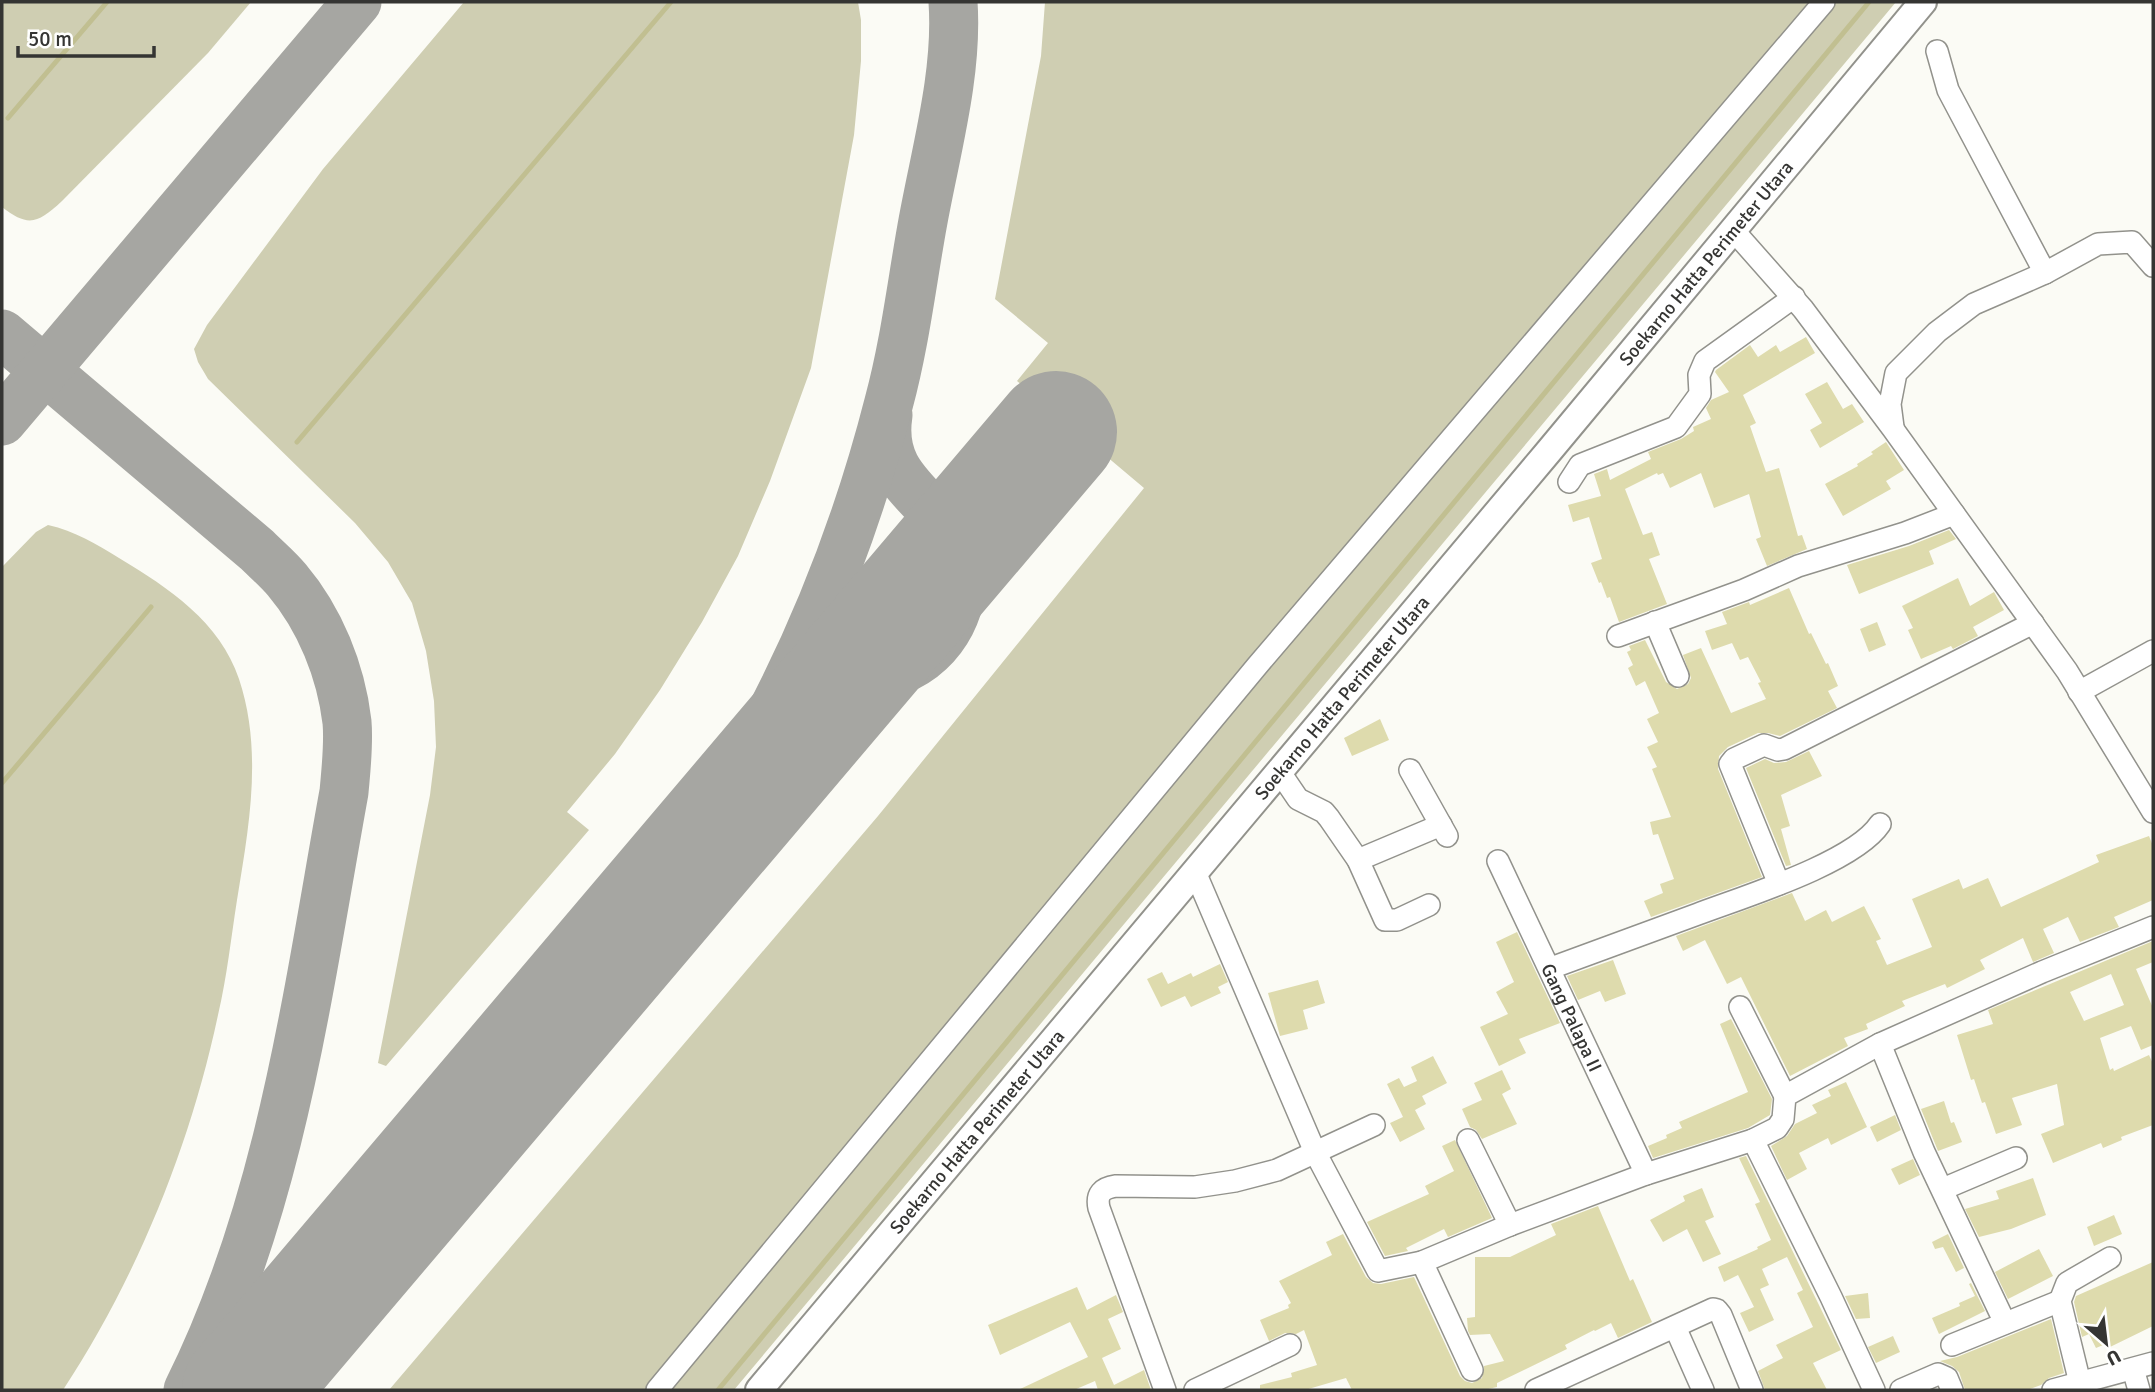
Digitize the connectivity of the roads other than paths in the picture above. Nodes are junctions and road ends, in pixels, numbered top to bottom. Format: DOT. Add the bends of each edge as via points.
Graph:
graph roads {
  1 [pos="1824,2"];
  2 [pos="1923,2"];
  3 [pos="1937,51"];
  4 [pos="1733,230"];
  5 [pos="2153,266"];
  6 [pos="2045,273"];
  7 [pos="1794,298"];
  8 [pos="1893,429"];
  9 [pos="1549,451"];
  10 [pos="1954,514"];
  11 [pos="1655,622"];
  12 [pos="2033,623"];
  13 [pos="1618,636"];
  14 [pos="2153,651"];
  15 [pos="1678,676"];
  16 [pos="2079,692"];
  17 [pos="1410,770"];
  18 [pos="1279,771"];
  19 [pos="2153,812"];
  20 [pos="1880,824"];
  21 [pos="1358,860"];
  22 [pos="1498,860"];
  23 [pos="1195,872"];
  24 [pos="1779,884"];
  25 [pos="1429,905"];
  26 [pos="2153,927"];
  27 [pos="1551,968"];
  28 [pos="1741,1007"];
  29 [pos="1880,1044"];
  30 [pos="1785,1096"];
  31 [pos="1374,1125"];
  32 [pos="1468,1140"];
  33 [pos="1753,1140"];
  34 [pos="1315,1152"];
  35 [pos="2015,1158"];
  36 [pos="1646,1174"];
  37 [pos="1943,1189"];
  38 [pos="1510,1225"];
  39 [pos="2110,1258"];
  40 [pos="1422,1262"];
  41 [pos="2060,1301"];
  42 [pos="2005,1323"];
  43 [pos="1675,1327"];
  44 [pos="1290,1345"];
  45 [pos="1952,1345"];
  46 [pos="2143,1366"];
  47 [pos="1472,1370"];
  48 [pos="2080,1383"];
  49 [pos="1546,1388"];
  50 [pos="657,1390"];
  51 [pos="759,1390"];
  52 [pos="1164,1390"];
  53 [pos="1195,1390"];
  54 [pos="1703,1390"];
  55 [pos="1752,1390"];
  56 [pos="1874,1390"];
  57 [pos="1900,1390"];
  58 [pos="1952,1390"];
  59 [pos="2053,1390"];
  60 [pos="2139,1390"];
  1 -- 50 [label="street" via="1257,666"];
  2 -- 4 [label="main road, Soekarno Hatta Perimeter Utara"];
  3 -- 6 [label="street" via="1948,90"];
  4 -- 7 [label="street"];
  4 -- 9 [label="main road, Soekarno Hatta Perimeter Utara"];
  5 -- 6 [label="street" via="2132,242 2098,244"];
  6 -- 8 [label="street" via="1975,304 1937,332 1896,373 1890,404"];
  7 -- 8 [label="street"];
  7 -- 9 [label="street" via="1705,361 1699,374 1700,394 1676,427 1575,474"];
  8 -- 10 [label="street"];
  9 -- 18 [label="main road, Soekarno Hatta Perimeter Utara"];
  10 -- 11 [label="street" via="1798,566"];
  10 -- 12 [label="street"];
  11 -- 13 [label="street"];
  11 -- 15 [label="street"];
  12 -- 16 [label="street"];
  12 -- 24 [label="street" via="1784,749 1764,745 1734,759 1730,764"];
  14 -- 16 [label="street"];
  16 -- 19 [label="street"];
  17 -- 21 [label="street" via="1444,830"];
  18 -- 21 [label="street" via="1298,799 1324,812"];
  18 -- 23 [label="main road, Soekarno Hatta Perimeter Utara"];
  20 -- 24 [label="street" via="1839,857"];
  21 -- 25 [label="street" via="1385,920 1397,920"];
  22 -- 27 [label="street, Gang Palapa II"];
  23 -- 34 [label="street"];
  23 -- 51 [label="main road, Soekarno Hatta Perimeter Utara"];
  24 -- 27 [label="street"];
  26 -- 29 [label="street"];
  27 -- 36 [label="street, Gang Palapa II"];
  28 -- 30 [label="street"];
  29 -- 30 [label="street"];
  29 -- 37 [label="street"];
  30 -- 33 [label="street" via="1783,1119 1777,1128"];
  31 -- 34 [label="street"];
  32 -- 38 [label="street"];
  33 -- 36 [label="street"];
  33 -- 56 [label="street"];
  34 -- 40 [label="street" via="1378,1271"];
  34 -- 52 [label="street" via="1277,1170 1235,1181 1195,1187 1115,1186 1100,1193 1099,1208"];
  35 -- 37 [label="street"];
  36 -- 38 [label="street"];
  37 -- 42 [label="street"];
  38 -- 40 [label="street"];
  39 -- 41 [label="street" via="2067,1283"];
  40 -- 47 [label="street"];
  41 -- 42 [label="street"];
  41 -- 48 [label="street"];
  42 -- 45 [label="street"];
  43 -- 49 [label="street"];
  43 -- 54 [label="street"];
  43 -- 55 [label="street" via="1717,1310"];
  44 -- 53 [label="street"];
  46 -- 48 [label="street"];
  46 -- 60 [label="street"];
  48 -- 59 [label="street"];
  57 -- 58 [label="street" via="1938,1374 1947,1378"];
}
